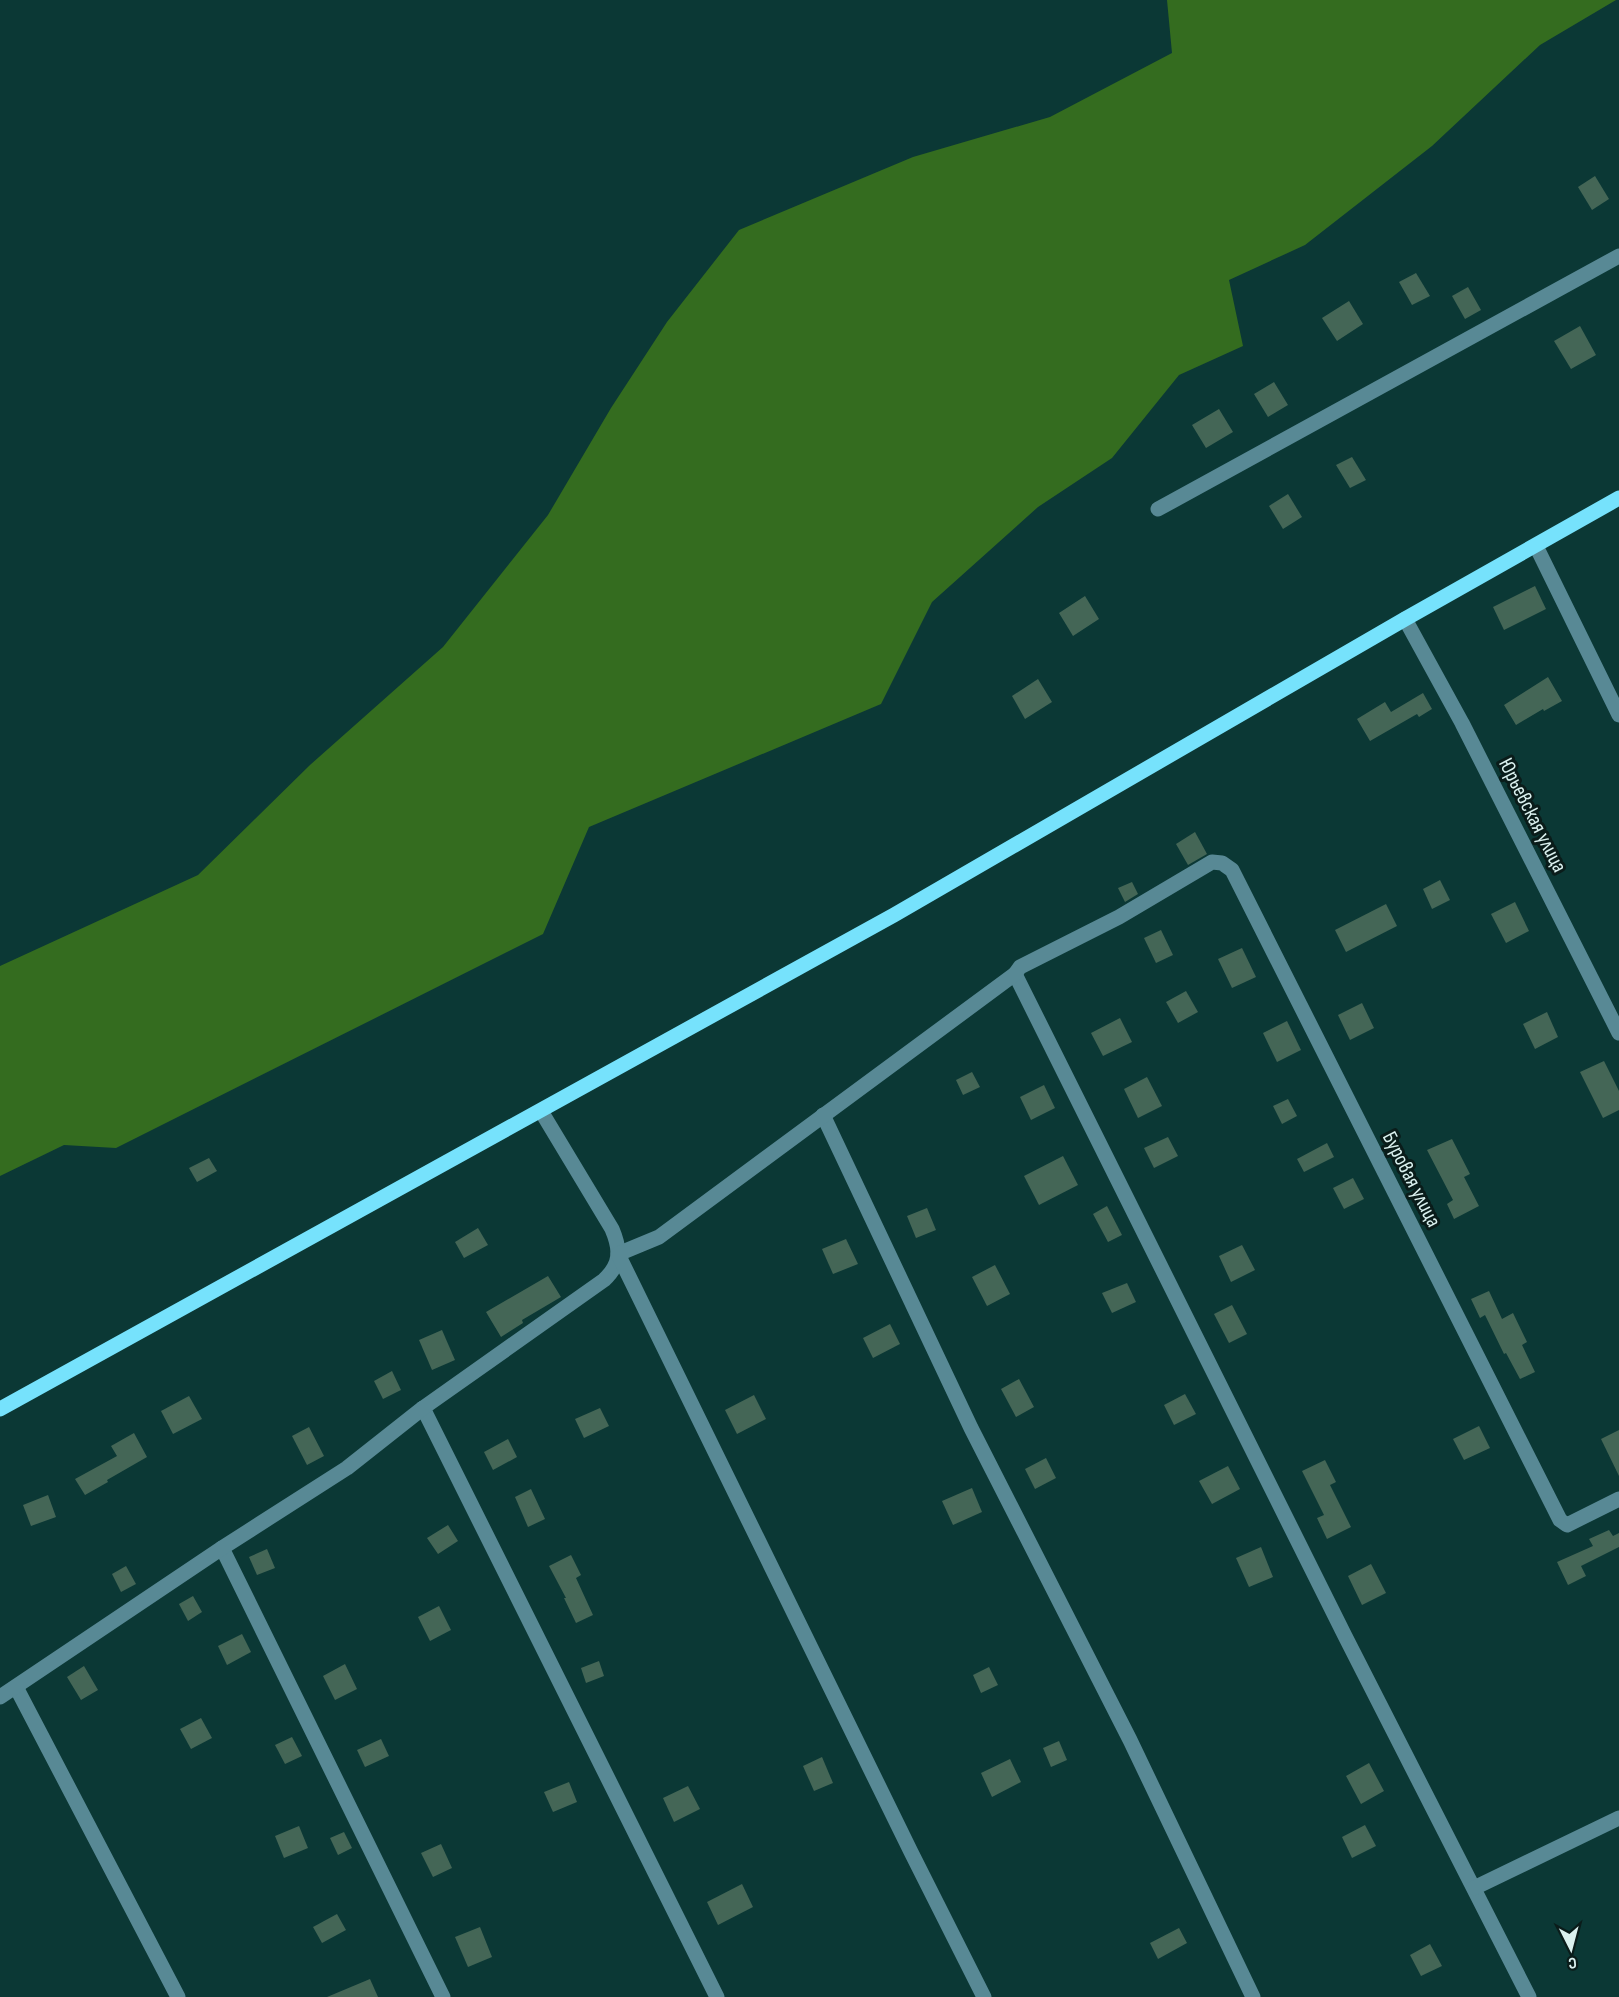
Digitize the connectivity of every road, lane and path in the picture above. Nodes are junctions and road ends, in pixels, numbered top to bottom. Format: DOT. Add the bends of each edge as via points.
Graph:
graph roads {
  1 [pos="1619,256"];
  2 [pos="1619,498"];
  3 [pos="1158,509"];
  4 [pos="1536,546"];
  5 [pos="1405,619"];
  6 [pos="1619,715"];
  7 [pos="1015,974"];
  8 [pos="1619,1033"];
  9 [pos="541,1111"];
  10 [pos="823,1115"];
  11 [pos="618,1254"];
  12 [pos="423,1408"];
  13 [pos="0,1409"];
  14 [pos="1619,1499"];
  15 [pos="222,1548"];
  16 [pos="16,1687"];
  17 [pos="0,1698"];
  18 [pos="1619,1818"];
  19 [pos="1474,1888"];
  20 [pos="178,1997"];
  21 [pos="443,1997"];
  22 [pos="717,1997"];
  23 [pos="984,1997"];
  24 [pos="1253,1997"];
  25 [pos="1529,1997"];
  1 -- 3 [label="street"];
  2 -- 4 [label="main road"];
  4 -- 5 [label="main road"];
  4 -- 6 [label="street"];
  5 -- 8 [label="street, Юрьевская улица"];
  5 -- 9 [label="main road" via="894,915"];
  7 -- 10 [label="street"];
  7 -- 14 [label="street, Буровая улица" via="1212,862 1232,870 1560,1520 1567,1525"];
  7 -- 19 [label="street"];
  9 -- 11 [label="street" via="612,1229"];
  9 -- 13 [label="main road"];
  10 -- 11 [label="street" via="659,1238"];
  10 -- 24 [label="street" via="971,1428 1130,1740"];
  11 -- 12 [label="street" via="615,1270 604,1280"];
  11 -- 23 [label="street"];
  12 -- 15 [label="street" via="347,1467"];
  12 -- 22 [label="street"];
  15 -- 16 [label="street"];
  15 -- 21 [label="street"];
  16 -- 17 [label="street"];
  16 -- 20 [label="street"];
  18 -- 19 [label="street"];
  19 -- 25 [label="street"];
}
